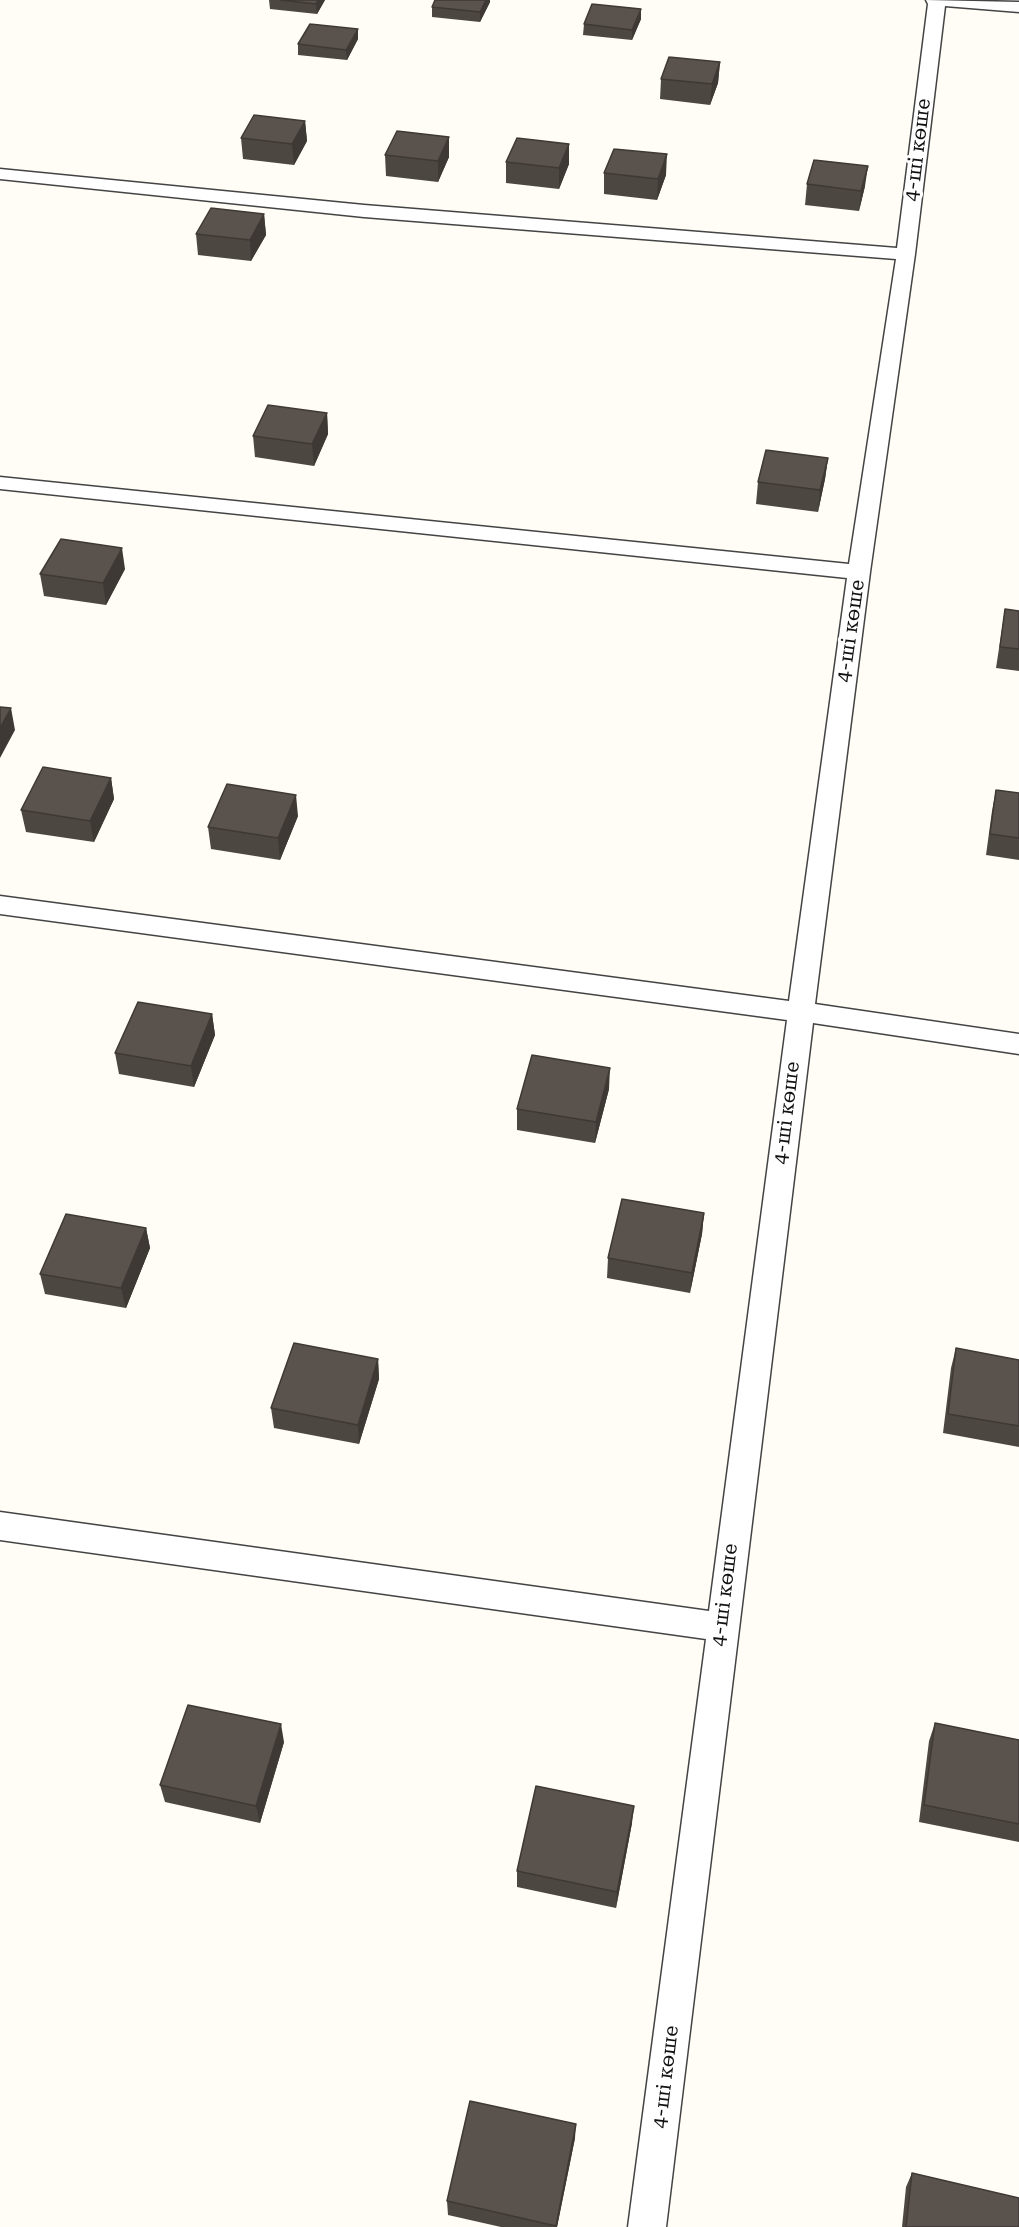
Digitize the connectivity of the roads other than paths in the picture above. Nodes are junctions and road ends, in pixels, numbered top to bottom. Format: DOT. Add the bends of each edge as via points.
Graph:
graph roads {
  1 [pos="936,0"];
  2 [pos="1019,7"];
  3 [pos="0,174"];
  4 [pos="906,254"];
  5 [pos="0,483"];
  6 [pos="859,572"];
  7 [pos="0,905"];
  8 [pos="801,1012"];
  9 [pos="1019,1044"];
  10 [pos="0,1526"];
  11 [pos="721,1627"];
  12 [pos="647,2227"];
  1 -- 2 [label="lane"];
  1 -- 4 [label="lane, 4-ші көше"];
  3 -- 4 [label="lane" via="364,211"];
  4 -- 6 [label="lane, 4-ші көше"];
  5 -- 6 [label="lane"];
  6 -- 8 [label="lane, 4-ші көше"];
  7 -- 8 [label="lane"];
  8 -- 9 [label="lane"];
  8 -- 11 [label="lane, 4-ші көше"];
  10 -- 11 [label="lane"];
  11 -- 12 [label="lane, 4-ші көше"];
}
